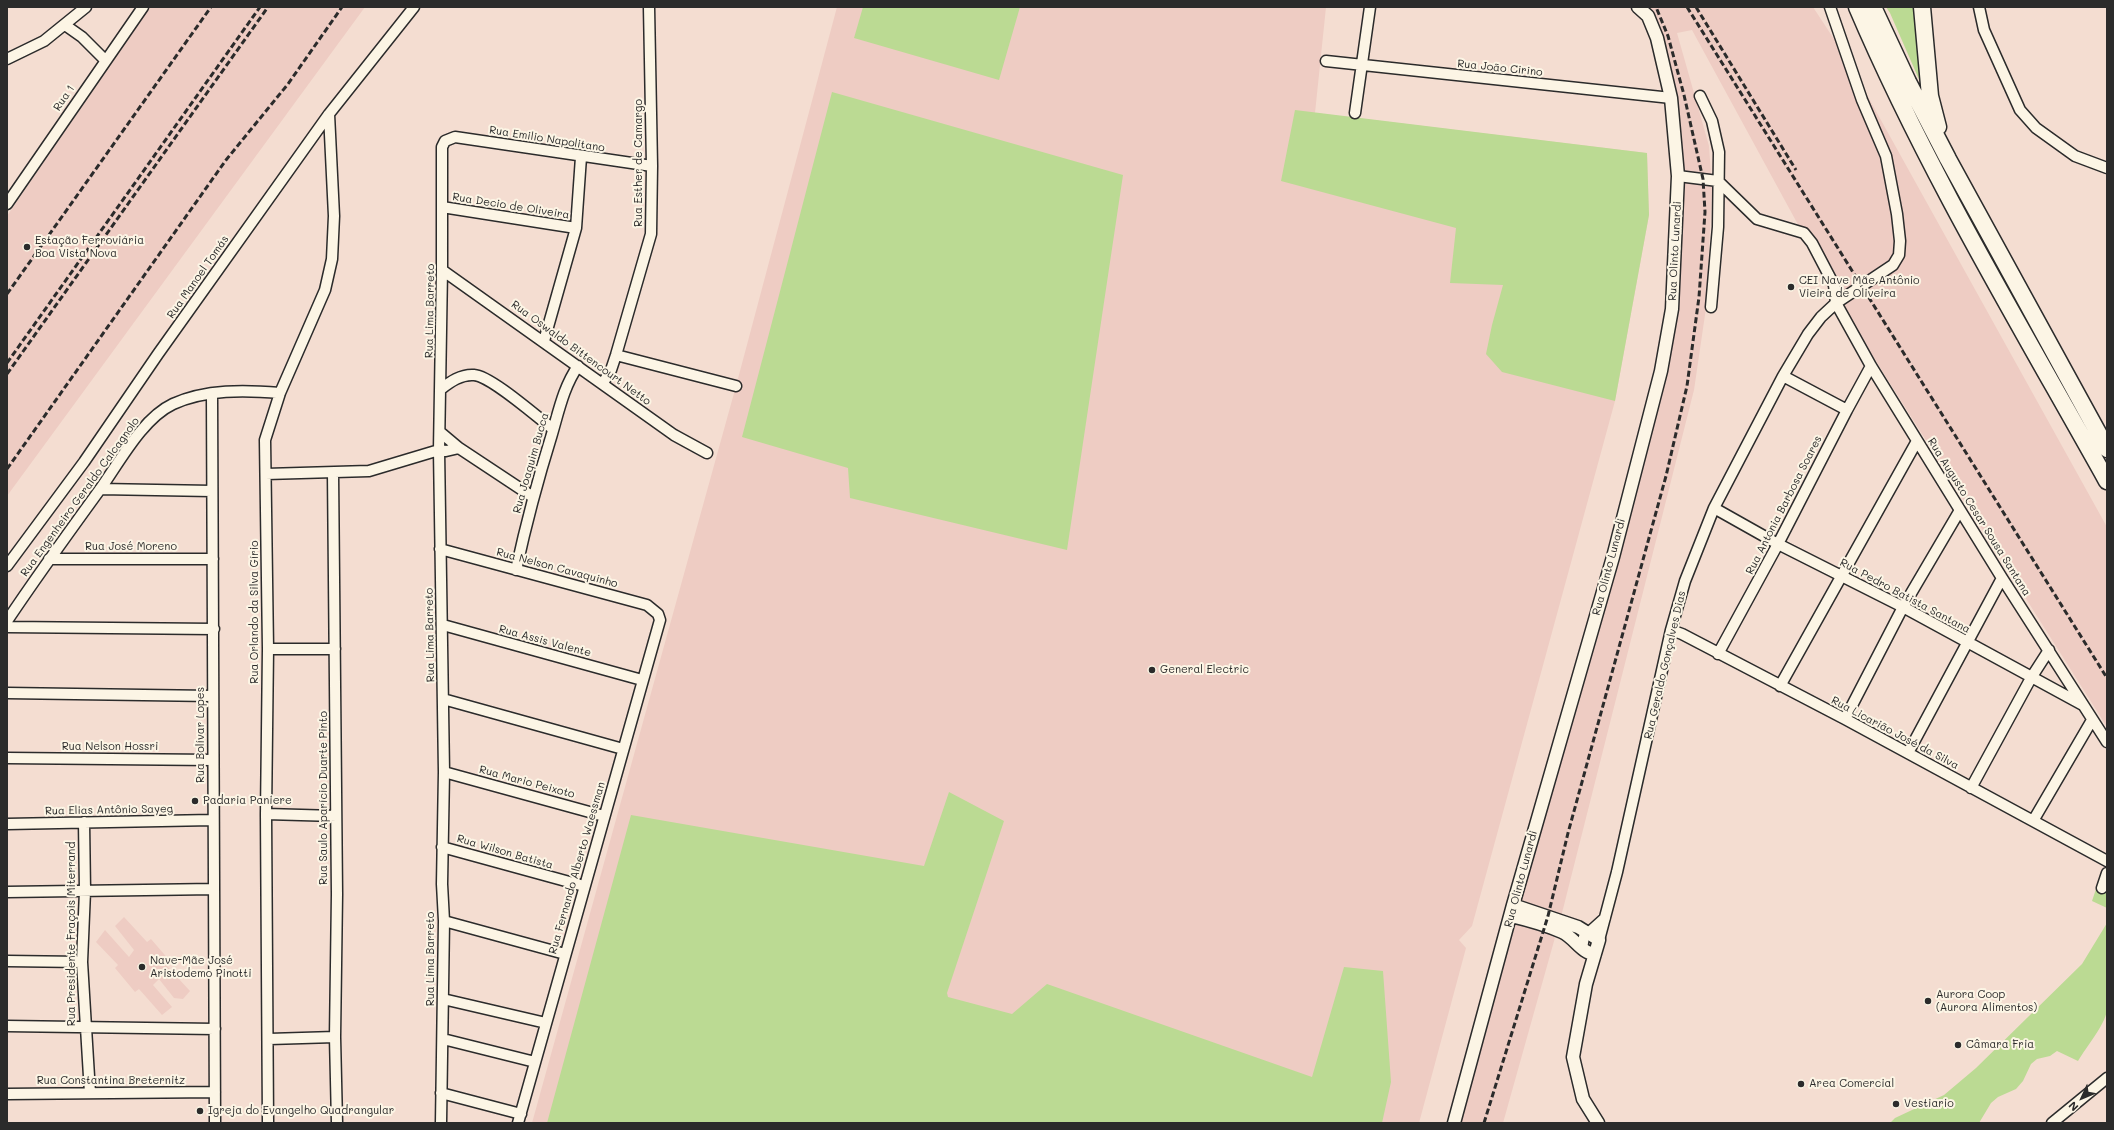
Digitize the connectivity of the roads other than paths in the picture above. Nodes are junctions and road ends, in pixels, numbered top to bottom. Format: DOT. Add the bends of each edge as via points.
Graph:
graph roads {
  1 [pos="86,7"];
  2 [pos="143,7"];
  3 [pos="414,7"];
  4 [pos="650,7"];
  5 [pos="1370,7"];
  6 [pos="1638,7"];
  7 [pos="1830,7"];
  8 [pos="1857,7"];
  9 [pos="1873,7"];
  10 [pos="1922,7"];
  11 [pos="1979,7"];
  12 [pos="64,25"];
  13 [pos="7,59"];
  14 [pos="105,60"];
  15 [pos="1326,61"];
  16 [pos="1362,65"];
  17 [pos="1700,96"];
  18 [pos="1671,98"];
  19 [pos="1355,113"];
  20 [pos="329,114"];
  21 [pos="442,147"];
  22 [pos="581,157"];
  23 [pos="1948,159"];
  24 [pos="652,166"];
  25 [pos="2107,168"];
  26 [pos="1678,176"];
  27 [pos="1718,181"];
  28 [pos="7,204"];
  29 [pos="442,207"];
  30 [pos="576,228"];
  31 [pos="442,270"];
  32 [pos="1836,303"];
  33 [pos="1711,307"];
  34 [pos="544,341"];
  35 [pos="616,356"];
  36 [pos="578,366"];
  37 [pos="1871,366"];
  38 [pos="441,376"];
  39 [pos="1783,376"];
  40 [pos="453,380"];
  41 [pos="603,383"];
  42 [pos="736,386"];
  43 [pos="441,389"];
  44 [pos="280,393"];
  45 [pos="212,394"];
  46 [pos="1847,410"];
  47 [pos="553,430"];
  48 [pos="440,432"];
  49 [pos="1917,440"];
  50 [pos="459,448"];
  51 [pos="2107,449"];
  52 [pos="439,450"];
  53 [pos="707,453"];
  54 [pos="333,473"];
  55 [pos="266,474"];
  56 [pos="2107,481"];
  57 [pos="100,489"];
  58 [pos="212,491"];
  59 [pos="532,497"];
  60 [pos="1714,508"];
  61 [pos="1960,510"];
  62 [pos="1778,544"];
  63 [pos="440,548"];
  64 [pos="49,559"];
  65 [pos="213,559"];
  66 [pos="7,566"];
  67 [pos="516,570"];
  68 [pos="1841,575"];
  69 [pos="2002,578"];
  70 [pos="1903,607"];
  71 [pos="660,620"];
  72 [pos="7,622"];
  73 [pos="442,625"];
  74 [pos="7,627"];
  75 [pos="214,629"];
  76 [pos="1671,630"];
  77 [pos="1967,643"];
  78 [pos="268,649"];
  79 [pos="335,649"];
  80 [pos="2049,650"];
  81 [pos="1718,654"];
  82 [pos="2031,678"];
  83 [pos="642,680"];
  84 [pos="1780,686"];
  85 [pos="7,693"];
  86 [pos="212,696"];
  87 [pos="443,699"];
  88 [pos="2084,705"];
  89 [pos="1845,719"];
  90 [pos="2092,720"];
  91 [pos="2107,742"];
  92 [pos="623,749"];
  93 [pos="1908,753"];
  94 [pos="7,758"];
  95 [pos="213,760"];
  96 [pos="444,772"];
  97 [pos="1971,788"];
  98 [pos="266,814"];
  99 [pos="336,816"];
  100 [pos="604,816"];
  101 [pos="212,820"];
  102 [pos="2033,821"];
  103 [pos="84,822"];
  104 [pos="7,824"];
  105 [pos="442,847"];
  106 [pos="2107,861"];
  107 [pos="2107,873"];
  108 [pos="584,886"];
  109 [pos="2102,888"];
  110 [pos="214,889"];
  111 [pos="85,891"];
  112 [pos="7,892"];
  113 [pos="1512,911"];
  114 [pos="1605,918"];
  115 [pos="444,921"];
  116 [pos="1588,932"];
  117 [pos="1599,940"];
  118 [pos="1582,948"];
  119 [pos="565,954"];
  120 [pos="1595,954"];
  121 [pos="7,961"];
  122 [pos="82,962"];
  123 [pos="1586,984"];
  124 [pos="444,999"];
  125 [pos="546,1023"];
  126 [pos="7,1026"];
  127 [pos="85,1026"];
  128 [pos="215,1029"];
  129 [pos="335,1037"];
  130 [pos="269,1039"];
  131 [pos="443,1039"];
  132 [pos="535,1062"];
  133 [pos="2107,1078"];
  134 [pos="215,1092"];
  135 [pos="90,1093"];
  136 [pos="441,1093"];
  137 [pos="7,1094"];
  138 [pos="519,1118"];
  139 [pos="1594,1118"];
  140 [pos="215,1123"];
  141 [pos="268,1123"];
  142 [pos="337,1123"];
  143 [pos="441,1123"];
  144 [pos="1454,1123"];
  145 [pos="2052,1123"];
  1 -- 12 [label="street"];
  2 -- 14 [label="street, Rua 1"];
  3 -- 20 [label="street, Rua Manoel Tomás"];
  4 -- 24 [label="street, Rua Esther de Camargo"];
  5 -- 16 [label="street"];
  6 -- 18 [label="street, Rua Olinto Lunardi" via="1648,16 1657,38"];
  7 -- 32 [label="street, Rua Geraldo Gonçalves Dias" via="1862,100 1886,156 1900,241 1899,255 1893,265"];
  8 -- 56 [label="highway" via="1895,94 1957,212"];
  9 -- 23 [label="highway"];
  10 -- 23 [label="highway" via="1930,96"];
  11 -- 25 [label="street" via="1984,30 2020,110 2036,128 2075,156"];
  12 -- 13 [label="street" via="44,41"];
  12 -- 14 [label="street" via="82,37"];
  14 -- 28 [label="street, Rua 1"];
  15 -- 16 [label="street, Rua João Cirino"];
  16 -- 18 [label="street, Rua João Cirino"];
  16 -- 19 [label="street"];
  17 -- 27 [label="street" via="1712,121 1719,152"];
  18 -- 26 [label="street, Rua Olinto Lunardi"];
  20 -- 44 [label="street, Rua Orlando da Silva Gírio" via="334,216 332,259 325,290"];
  20 -- 66 [label="street, Rua Manoel Tomás" via="84,462"];
  21 -- 22 [label="street, Rua Emilio Napolitano" via="445,141 455,137"];
  21 -- 29 [label="street, Rua Lima Barreto"];
  22 -- 24 [label="street, Rua Emilio Napolitano"];
  22 -- 30 [label="street"];
  23 -- 51 [label="highway"];
  24 -- 35 [label="street, Rua Esther de Camargo" via="651,234"];
  26 -- 27 [label="street"];
  26 -- 113 [label="street, Rua Olinto Lunardi" via="1672,308 1661,371 1612,557"];
  27 -- 32 [label="street" via="1756,219 1804,233 1834,285"];
  27 -- 33 [label="street" via="1718,228"];
  29 -- 30 [label="street, Rua Decio de Oliveira"];
  29 -- 31 [label="street, Rua Lima Barreto"];
  30 -- 34 [label="street"];
  31 -- 34 [label="street, Rua Oswaldo Bittencourt Netto"];
  31 -- 38 [label="street, Rua Lima Barreto"];
  32 -- 37 [label="street, Rua Augusto Cesar Sousa Santana"];
  32 -- 39 [label="street, Rua Geraldo Gonçalves Dias" via="1808,334"];
  34 -- 36 [label="street, Rua Oswaldo Bittencourt Netto"];
  35 -- 41 [label="street, Rua Esther de Camargo"];
  35 -- 42 [label="street"];
  36 -- 41 [label="street, Rua Oswaldo Bittencourt Netto"];
  36 -- 47 [label="street, Rua Joaquim Bucca" via="568,380"];
  37 -- 46 [label="street, Rua Antonia Barbosa Soares"];
  37 -- 49 [label="street, Rua Augusto Cesar Sousa Santana"];
  38 -- 40 [label="street"];
  38 -- 43 [label="street, Rua Lima Barreto"];
  39 -- 46 [label="street"];
  39 -- 60 [label="street, Rua Geraldo Gonçalves Dias"];
  40 -- 43 [label="street"];
  40 -- 47 [label="street" via="466,375 482,376"];
  41 -- 53 [label="street, Rua Oswaldo Bittencourt Netto" via="674,435"];
  43 -- 48 [label="street, Rua Lima Barreto"];
  44 -- 45 [label="street, Rua Engenheiro Geraldo Calcagnolo" via="252,390"];
  44 -- 55 [label="street, Rua Orlando da Silva Gírio" via="265,440"];
  45 -- 57 [label="street, Rua Engenheiro Geraldo Calcagnolo" via="172,404 152,418"];
  45 -- 58 [label="street, Rua Bolívar Lopes"];
  46 -- 62 [label="street, Rua Antonia Barbosa Soares"];
  47 -- 59 [label="street, Rua Joaquim Bucca"];
  48 -- 50 [label="street"];
  48 -- 52 [label="street, Rua Lima Barreto"];
  49 -- 61 [label="street, Rua Augusto Cesar Sousa Santana"];
  49 -- 68 [label="street"];
  50 -- 52 [label="street"];
  50 -- 59 [label="street"];
  52 -- 54 [label="street" via="369,471"];
  52 -- 63 [label="street, Rua Lima Barreto"];
  54 -- 55 [label="street"];
  54 -- 79 [label="street, Rua Saulo Aparício Duarte Pinto"];
  55 -- 78 [label="street, Rua Orlando da Silva Gírio"];
  57 -- 58 [label="street"];
  57 -- 64 [label="street, Rua Engenheiro Geraldo Calcagnolo"];
  58 -- 65 [label="street, Rua Bolívar Lopes"];
  59 -- 67 [label="street, Rua Joaquim Bucca"];
  60 -- 62 [label="street, Rua Pedro Batista Santana"];
  60 -- 76 [label="street, Rua Geraldo Gonçalves Dias" via="1685,581"];
  61 -- 69 [label="street, Rua Augusto Cesar Sousa Santana"];
  61 -- 70 [label="street"];
  62 -- 68 [label="street, Rua Pedro Batista Santana"];
  62 -- 81 [label="street, Rua Antonia Barbosa Soares"];
  63 -- 67 [label="street, Rua Nelson Cavaquinho"];
  63 -- 73 [label="street, Rua Lima Barreto"];
  64 -- 65 [label="street, Rua José Moreno"];
  64 -- 72 [label="street, Rua Engenheiro Geraldo Calcagnolo"];
  65 -- 75 [label="street, Rua Bolívar Lopes"];
  67 -- 71 [label="street, Rua Nelson Cavaquinho" via="647,605 658,614"];
  68 -- 70 [label="street, Rua Pedro Batista Santana"];
  68 -- 84 [label="street"];
  69 -- 77 [label="street"];
  69 -- 80 [label="street, Rua Augusto Cesar Sousa Santana"];
  70 -- 77 [label="street, Rua Pedro Batista Santana"];
  70 -- 89 [label="street"];
  71 -- 83 [label="street, Rua Fernando Alberto Waessman"];
  73 -- 83 [label="street, Rua Assis Valente"];
  73 -- 87 [label="street, Rua Lima Barreto"];
  74 -- 75 [label="street"];
  75 -- 86 [label="street, Rua Bolívar Lopes"];
  76 -- 81 [label="street, Rua Licarião José da Silva"];
  76 -- 114 [label="street, Rua Geraldo Gonçalves Dias"];
  77 -- 82 [label="street, Rua Pedro Batista Santana"];
  77 -- 93 [label="street"];
  78 -- 79 [label="street"];
  78 -- 98 [label="street, Rua Orlando da Silva Gírio"];
  79 -- 99 [label="street, Rua Saulo Aparício Duarte Pinto"];
  80 -- 82 [label="street"];
  80 -- 88 [label="street, Rua Augusto Cesar Sousa Santana"];
  81 -- 84 [label="street, Rua Licarião José da Silva"];
  82 -- 88 [label="street, Rua Pedro Batista Santana"];
  82 -- 97 [label="street"];
  83 -- 92 [label="street, Rua Fernando Alberto Waessman"];
  84 -- 89 [label="street, Rua Licarião José da Silva"];
  85 -- 86 [label="street"];
  86 -- 95 [label="street, Rua Bolívar Lopes"];
  87 -- 92 [label="street"];
  87 -- 96 [label="street, Rua Lima Barreto"];
  88 -- 90 [label="street, Rua Augusto Cesar Sousa Santana"];
  89 -- 93 [label="street, Rua Licarião José da Silva"];
  90 -- 91 [label="street, Rua Augusto Cesar Sousa Santana"];
  90 -- 102 [label="street"];
  92 -- 100 [label="street, Rua Fernando Alberto Waessman"];
  93 -- 97 [label="street, Rua Licarião José da Silva"];
  94 -- 95 [label="street, Rua Nelson Hossri"];
  95 -- 101 [label="street, Rua Bolívar Lopes"];
  96 -- 100 [label="street, Rua Mario Peixoto"];
  96 -- 105 [label="street, Rua Lima Barreto"];
  97 -- 102 [label="street, Rua Licarião José da Silva"];
  98 -- 99 [label="street"];
  98 -- 130 [label="street, Rua Orlando da Silva Gírio"];
  99 -- 129 [label="street, Rua Saulo Aparício Duarte Pinto"];
  100 -- 108 [label="street, Rua Fernando Alberto Waessman"];
  101 -- 103 [label="street, Rua Elias Antônio Sayeg"];
  101 -- 110 [label="street, Rua Bolívar Lopes"];
  102 -- 106 [label="street, Rua Licarião José da Silva"];
  103 -- 104 [label="street, Rua Elias Antônio Sayeg"];
  103 -- 111 [label="street, Rua Presidente Fraçois Miterrand"];
  105 -- 108 [label="street, Rua Wilson Batista"];
  105 -- 115 [label="street, Rua Lima Barreto"];
  107 -- 109 [label="street"];
  108 -- 119 [label="street, Rua Fernando Alberto Waessman"];
  110 -- 111 [label="street"];
  110 -- 128 [label="street, Rua Bolívar Lopes"];
  111 -- 112 [label="street"];
  111 -- 122 [label="street, Rua Presidente Fraçois Miterrand"];
  113 -- 116 [label="street" via="1567,922"];
  113 -- 118 [label="street" via="1562,932"];
  113 -- 144 [label="street, Rua Olinto Lunardi"];
  114 -- 116 [label="street"];
  114 -- 117 [label="street, Rua Geraldo Gonçalves Dias"];
  115 -- 119 [label="street"];
  115 -- 124 [label="street, Rua Lima Barreto"];
  116 -- 117 [label="street"];
  116 -- 118 [label="street" via="1582,942"];
  117 -- 120 [label="street, Rua Geraldo Gonçalves Dias"];
  118 -- 120 [label="street"];
  118 -- 123 [label="street, Rua Geraldo Gonçalves Dias" via="1586,961"];
  119 -- 125 [label="street, Rua Fernando Alberto Waessman"];
  120 -- 123 [label="street, Rua Geraldo Gonçalves Dias"];
  121 -- 122 [label="street"];
  122 -- 127 [label="street, Rua Presidente Fraçois Miterrand"];
  123 -- 139 [label="street, Rua Geraldo Gonçalves Dias" via="1573,1057 1583,1099"];
  124 -- 125 [label="street"];
  124 -- 131 [label="street, Rua Lima Barreto"];
  125 -- 132 [label="street, Rua Fernando Alberto Waessman"];
  126 -- 127 [label="street"];
  127 -- 128 [label="street"];
  127 -- 135 [label="street, Rua Presidente Fraçois Miterrand"];
  128 -- 134 [label="street, Rua Bolívar Lopes"];
  129 -- 130 [label="street"];
  129 -- 142 [label="street, Rua Saulo Aparício Duarte Pinto"];
  130 -- 141 [label="street, Rua Orlando da Silva Gírio"];
  131 -- 132 [label="street"];
  131 -- 136 [label="street, Rua Lima Barreto"];
  132 -- 138 [label="street, Rua Fernando Alberto Waessman"];
  133 -- 145 [label="street"];
  134 -- 135 [label="street, Rua Constantina Breternitz"];
  134 -- 140 [label="street, Rua Bolívar Lopes"];
  135 -- 137 [label="street, Rua Constantina Breternitz"];
  136 -- 138 [label="street"];
  136 -- 143 [label="street, Rua Lima Barreto"];
}
